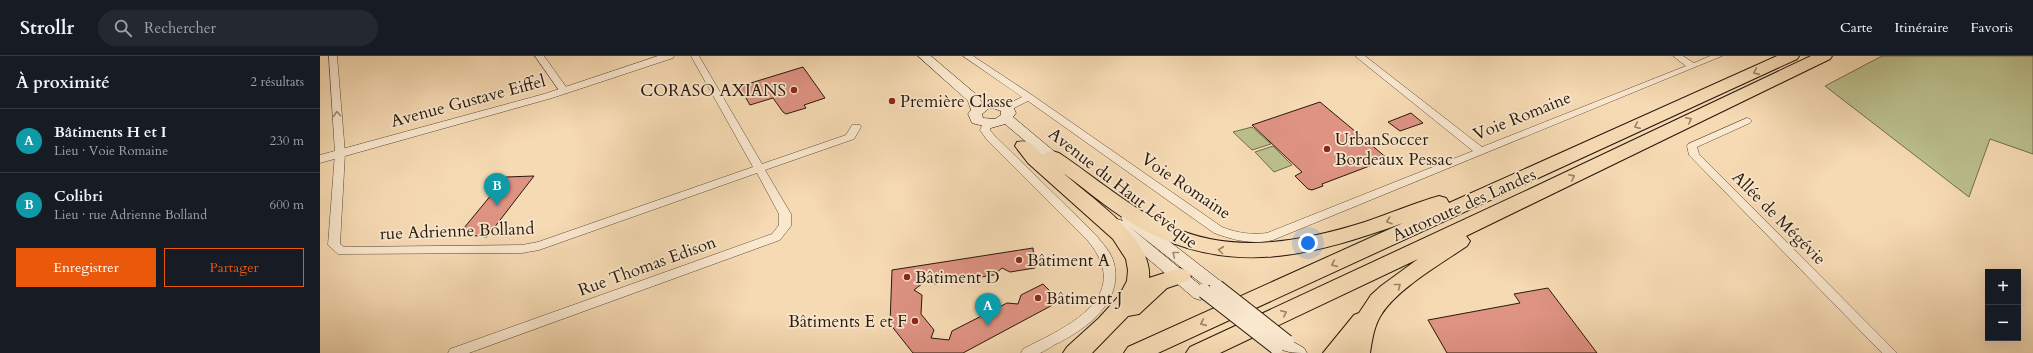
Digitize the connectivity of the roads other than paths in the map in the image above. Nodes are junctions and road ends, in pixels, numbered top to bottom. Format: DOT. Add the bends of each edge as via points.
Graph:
graph roads {
  1 [pos="333,56"];
  2 [pos="539,56"];
  3 [pos="669,56"];
  4 [pos="695,56"];
  5 [pos="924,56"];
  6 [pos="931,56"];
  7 [pos="967,56"];
  8 [pos="1359,56"];
  9 [pos="1677,56"];
  10 [pos="1718,56"];
  11 [pos="1791,56"];
  12 [pos="1824,56"];
  13 [pos="1693,66"];
  14 [pos="564,92"];
  15 [pos="1029,97"];
  16 [pos="983,107"];
  17 [pos="999,118"];
  18 [pos="1747,121"];
  19 [pos="856,127"];
  20 [pos="1024,146"];
  21 [pos="1480,151"];
  22 [pos="340,153"];
  23 [pos="1052,157"];
  24 [pos="320,159"];
  25 [pos="1558,162"];
  26 [pos="759,169"];
  27 [pos="1537,194"];
  28 [pos="1183,279"];
  29 [pos="1208,290"];
  30 [pos="1374,308"];
  31 [pos="1080,349"];
  32 [pos="1285,349"];
  33 [pos="454,353"];
  34 [pos="1028,353"];
  35 [pos="1136,353"];
  36 [pos="1198,353"];
  37 [pos="1335,353"];
  38 [pos="1358,353"];
  39 [pos="1890,353"];
  22 -- 1 [label="street, one-way"];
  2 -- 14 [label="street"];
  3 -- 14 [label="street, Avenue Gustave Eiffel"];
  4 -- 26 [label="street, Rue Thomas Edison"];
  5 -- 16 [label="main road" via="976,104"];
  6 -- 16 [label="main road" via="979,98"];
  7 -- 15 [label="street, Voie Romaine"];
  8 -- 21 [label="street"];
  9 -- 13 [label="street"];
  10 -- 13 [label="street, Voie Romaine"];
  11 -- 25 [label="highway, Autoroute des Landes, one-way"];
  27 -- 12 [label="highway, Autoroute des Landes, one-way"];
  13 -- 21 [label="street, Voie Romaine"];
  14 -- 22 [label="street, Avenue Gustave Eiffel"];
  15 -- 17 [label="street"];
  15 -- 21 [label="street, Voie Romaine" via="1218,230 1245,239 1269,237"];
  16 -- 17 [label="main road" via="1000,104"];
  16 -- 17 [label="main road" via="975,117 981,122"];
  17 -- 20 [label="main road, Avenue du Haut Lévèque"];
  17 -- 23 [label="main road, Avenue du Haut Lévèque"];
  17 -- 34 [label="street" via="985,130 1092,238 1105,255 1110,276 1108,288 1094,312 1084,322"];
  18 -- 39 [label="street, Allée de Mégévie" via="1692,146 1695,157"];
  19 -- 26 [label="street" via="850,137"];
  20 -- 28 [label="main road, Avenue du Haut Lévèque"];
  20 -- 31 [label="highway" via="1035,159 1120,234 1130,244 1138,259 1138,279 1126,305"];
  22 -- 24 [label="street, Avenue Gustave Eiffel"];
  22 -- 26 [label="street, rue Adrienne Bolland" via="334,245 342,251 514,249 538,246"];
  25 -- 23 [label="highway, one-way" via="1331,239 1296,247 1244,252 1207,248 1163,231 1138,217"];
  29 -- 23 [label="main road, Avenue du Haut Lévèque, one-way"];
  25 -- 35 [label="highway, Autoroute des Landes, one-way"];
  26 -- 33 [label="street, Rue Thomas Edison" via="785,214 785,226 776,237"];
  30 -- 27 [label="highway, one-way" via="1438,255 1528,202"];
  36 -- 27 [label="highway, Autoroute des Landes, one-way"];
  28 -- 29 [label="main road, Avenue du Haut Lévèque"];
  28 -- 31 [label="highway" via="1159,282 1122,318"];
  29 -- 32 [label="main road"];
  30 -- 37 [label="highway"];
  30 -- 38 [label="highway" via="1363,328"];
}
